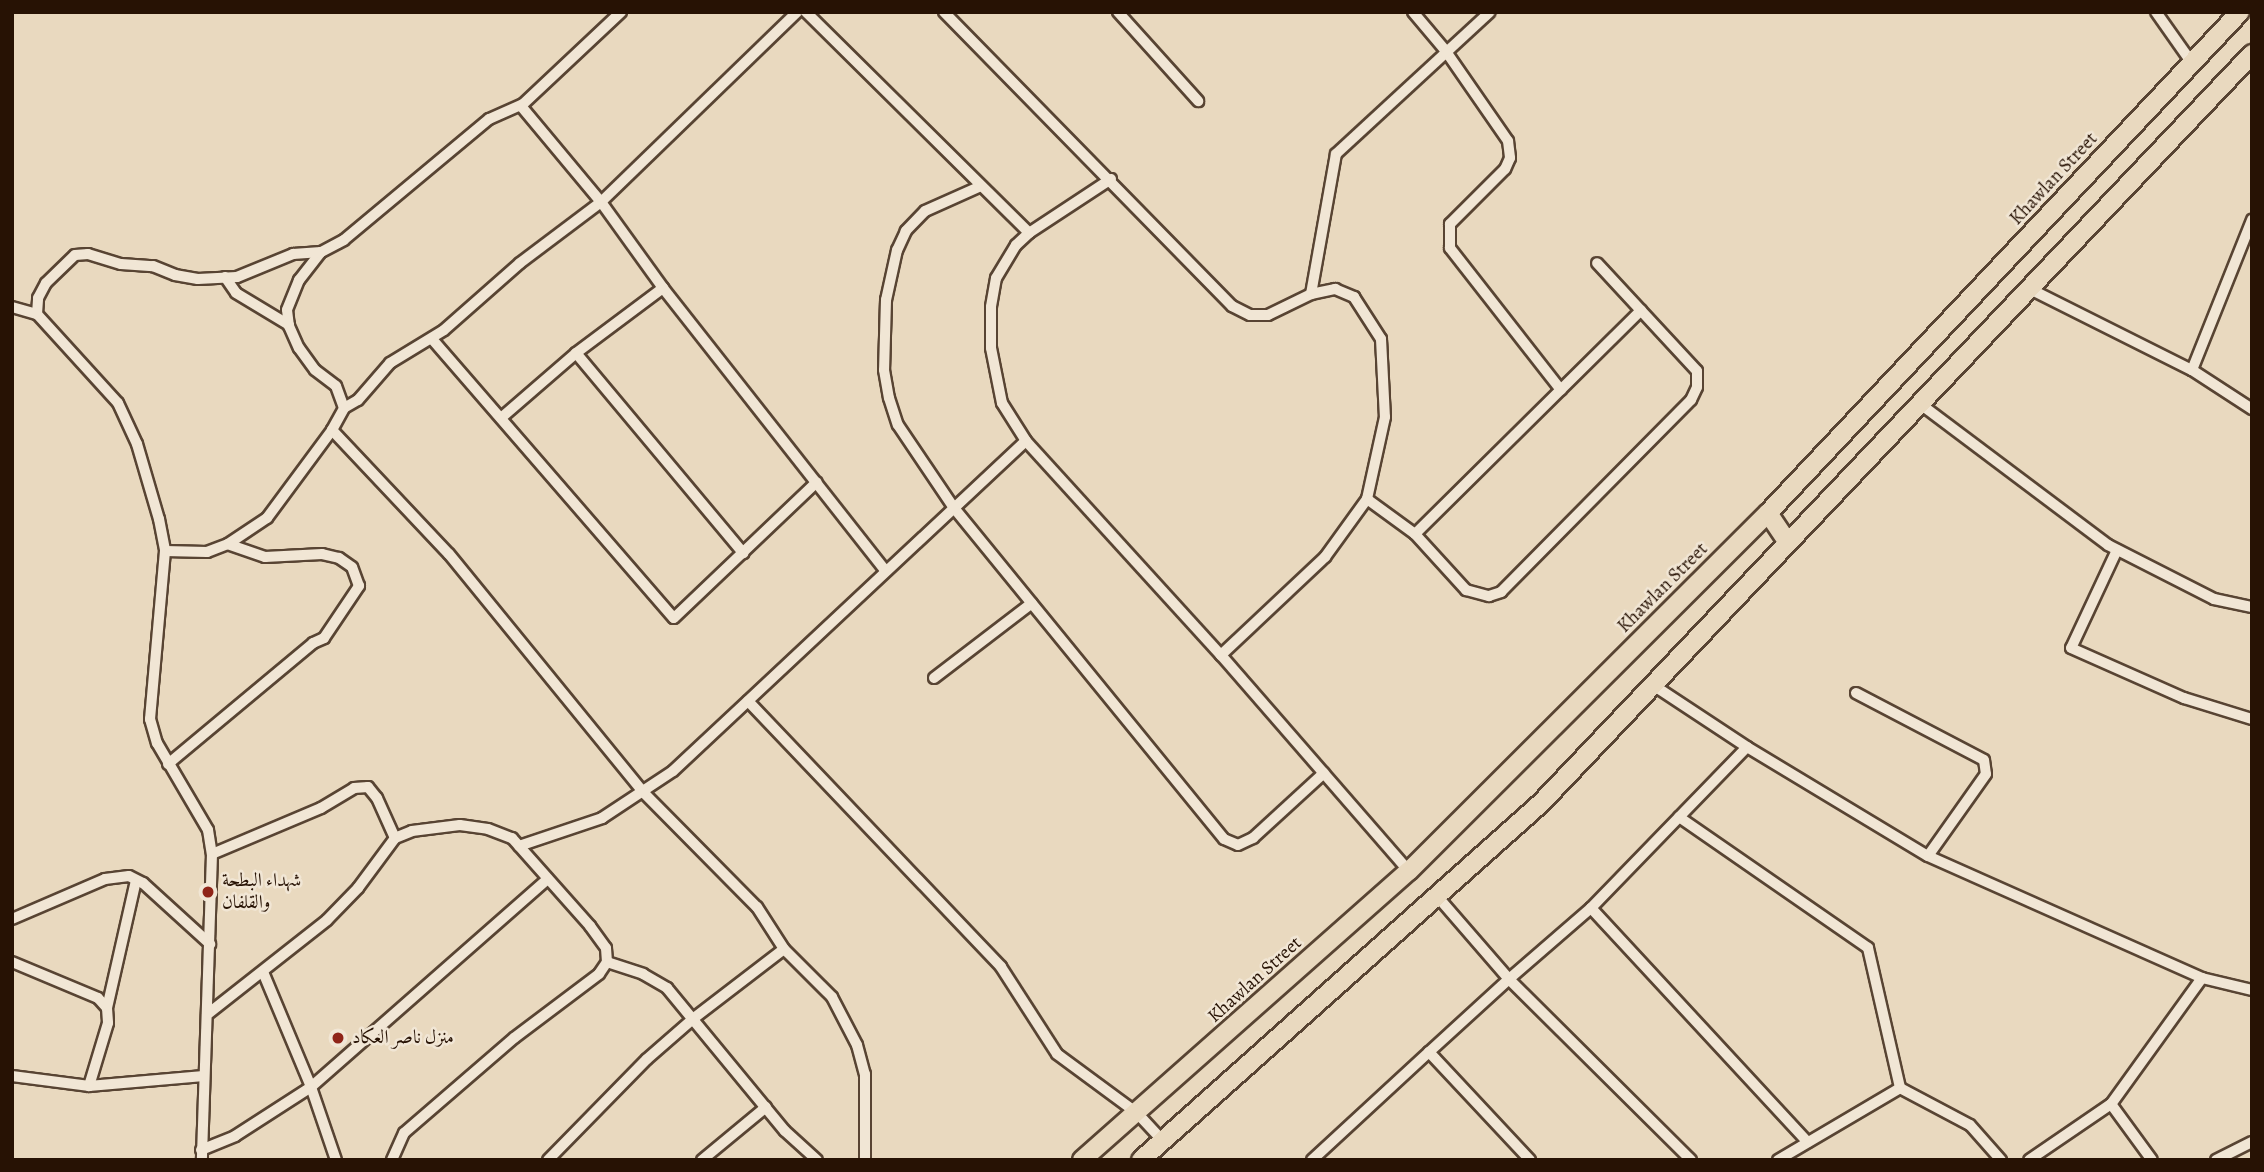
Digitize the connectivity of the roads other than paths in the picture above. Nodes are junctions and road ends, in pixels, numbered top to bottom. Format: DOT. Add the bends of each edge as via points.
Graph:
graph roads {
  1 [pos="621,12"];
  2 [pos="797,12"];
  3 [pos="806,12"];
  4 [pos="944,12"];
  5 [pos="1118,12"];
  6 [pos="1413,12"];
  7 [pos="1490,12"];
  8 [pos="2155,12"];
  9 [pos="2240,12"];
  10 [pos="1445,51"];
  11 [pos="2249,62"];
  12 [pos="2192,63"];
  13 [pos="1198,101"];
  14 [pos="523,104"];
  15 [pos="1111,179"];
  16 [pos="981,186"];
  17 [pos="601,202"];
  18 [pos="2252,220"];
  19 [pos="1029,233"];
  20 [pos="321,252"];
  21 [pos="1597,263"];
  22 [pos="225,277"];
  23 [pos="663,288"];
  24 [pos="2028,288"];
  25 [pos="1311,294"];
  26 [pos="12,307"];
  27 [pos="1641,310"];
  28 [pos="37,314"];
  29 [pos="289,325"];
  30 [pos="432,339"];
  31 [pos="576,353"];
  32 [pos="2192,370"];
  33 [pos="1561,390"];
  34 [pos="1919,403"];
  35 [pos="344,408"];
  36 [pos="2252,409"];
  37 [pos="501,418"];
  38 [pos="332,430"];
  39 [pos="1026,441"];
  40 [pos="817,482"];
  41 [pos="1367,499"];
  42 [pos="954,508"];
  43 [pos="1769,513"];
  44 [pos="1415,534"];
  45 [pos="1787,541"];
  46 [pos="228,544"];
  47 [pos="2117,550"];
  48 [pos="165,551"];
  49 [pos="743,553"];
  50 [pos="887,571"];
  51 [pos="1032,603"];
  52 [pos="2252,607"];
  53 [pos="1221,655"];
  54 [pos="934,678"];
  55 [pos="1653,685"];
  56 [pos="1856,693"];
  57 [pos="748,701"];
  58 [pos="2252,719"];
  59 [pos="1748,747"];
  60 [pos="168,764"];
  61 [pos="1324,773"];
  62 [pos="643,792"];
  63 [pos="1679,817"];
  64 [pos="395,838"];
  65 [pos="519,846"];
  66 [pos="212,853"];
  67 [pos="1928,856"];
  68 [pos="1409,871"];
  69 [pos="548,879"];
  70 [pos="136,880"];
  71 [pos="1437,896"];
  72 [pos="1591,908"];
  73 [pos="12,919"];
  74 [pos="210,944"];
  75 [pos="784,949"];
  76 [pos="12,961"];
  77 [pos="607,962"];
  78 [pos="263,972"];
  79 [pos="2202,978"];
  80 [pos="1509,979"];
  81 [pos="2252,990"];
  82 [pos="107,1008"];
  83 [pos="209,1013"];
  84 [pos="694,1018"];
  85 [pos="1429,1052"];
  86 [pos="12,1076"];
  87 [pos="204,1076"];
  88 [pos="89,1086"];
  89 [pos="311,1087"];
  90 [pos="1899,1088"];
  91 [pos="2111,1104"];
  92 [pos="765,1107"];
  93 [pos="1137,1113"];
  94 [pos="1163,1141"];
  95 [pos="1808,1142"];
  96 [pos="2252,1142"];
  97 [pos="201,1155"];
  98 [pos="336,1160"];
  99 [pos="392,1160"];
  100 [pos="548,1160"];
  101 [pos="702,1160"];
  102 [pos="817,1160"];
  103 [pos="865,1160"];
  104 [pos="1082,1160"];
  105 [pos="1141,1160"];
  106 [pos="1312,1160"];
  107 [pos="1530,1160"];
  108 [pos="1690,1160"];
  109 [pos="1778,1160"];
  110 [pos="2001,1160"];
  111 [pos="2029,1160"];
  112 [pos="2152,1160"];
  113 [pos="2216,1160"];
  1 -- 14 [label="street"];
  2 -- 17 [label="street"];
  3 -- 16 [label="street"];
  4 -- 15 [label="street"];
  5 -- 13 [label="street"];
  6 -- 10 [label="street"];
  7 -- 10 [label="street"];
  8 -- 12 [label="street"];
  9 -- 12 [label="main road, Khawlan Street"];
  10 -- 25 [label="street" via="1336,154"];
  10 -- 33 [label="street" via="1508,141 1510,158 1505,169 1450,224 1450,248"];
  11 -- 24 [label="main road"];
  12 -- 43 [label="main road, Khawlan Street"];
  14 -- 17 [label="street"];
  14 -- 20 [label="street" via="489,119 344,240"];
  15 -- 19 [label="street"];
  15 -- 25 [label="street" via="1232,306 1250,315 1268,315"];
  16 -- 19 [label="street"];
  16 -- 42 [label="street" via="925,211 906,231 886,300 888,398 898,425"];
  17 -- 23 [label="street"];
  17 -- 30 [label="street" via="520,263"];
  18 -- 32 [label="street"];
  19 -- 39 [label="street" via="996,278 991,307 994,377 1002,403"];
  20 -- 22 [label="street" via="293,254 248,274"];
  20 -- 29 [label="street" via="296,287 288,310"];
  21 -- 27 [label="street"];
  22 -- 28 [label="street" via="187,278 153,266 75,255 46,284 38,298"];
  22 -- 29 [label="street" via="236,293"];
  23 -- 31 [label="street"];
  23 -- 40 [label="street"];
  24 -- 32 [label="street"];
  24 -- 34 [label="main road"];
  25 -- 41 [label="street" via="1335,289 1354,297 1381,339 1385,417"];
  26 -- 28 [label="street"];
  27 -- 33 [label="street"];
  27 -- 44 [label="street" via="1697,372 1698,387 1691,400 1502,592 1478,595 1466,590"];
  28 -- 48 [label="street" via="118,403 138,444"];
  29 -- 35 [label="street" via="307,359 336,386"];
  30 -- 35 [label="street" via="390,363 358,400"];
  30 -- 37 [label="street"];
  31 -- 37 [label="street"];
  31 -- 49 [label="street"];
  32 -- 36 [label="street"];
  33 -- 44 [label="street"];
  34 -- 45 [label="main road"];
  34 -- 47 [label="street"];
  35 -- 38 [label="street"];
  37 -- 49 [label="street" via="674,618"];
  38 -- 46 [label="street" via="267,518"];
  38 -- 62 [label="street" via="449,554"];
  39 -- 42 [label="street"];
  39 -- 53 [label="street"];
  40 -- 49 [label="street"];
  40 -- 50 [label="street"];
  41 -- 44 [label="street"];
  41 -- 53 [label="street" via="1325,557"];
  42 -- 50 [label="street"];
  42 -- 51 [label="street"];
  43 -- 45 [label="main road"];
  43 -- 68 [label="main road, Khawlan Street"];
  45 -- 55 [label="main road"];
  46 -- 48 [label="street" via="207,552"];
  46 -- 60 [label="street" via="265,557 322,554 339,558 352,567 359,586 324,638"];
  47 -- 52 [label="street" via="2214,599"];
  47 -- 58 [label="street" via="2071,648 2184,698"];
  48 -- 60 [label="street" via="150,719"];
  50 -- 57 [label="street"];
  51 -- 54 [label="street"];
  51 -- 61 [label="street" via="1224,839 1238,845 1253,838"];
  53 -- 61 [label="street"];
  55 -- 59 [label="street"];
  55 -- 71 [label="main road" via="1541,803"];
  56 -- 67 [label="street" via="1984,760 1986,774"];
  57 -- 62 [label="street" via="673,771"];
  57 -- 93 [label="street" via="1001,967 1057,1054"];
  59 -- 63 [label="street"];
  59 -- 67 [label="street"];
  60 -- 66 [label="street" via="208,830"];
  61 -- 68 [label="street"];
  62 -- 65 [label="street" via="602,818"];
  62 -- 75 [label="street" via="757,907"];
  63 -- 72 [label="street"];
  63 -- 90 [label="street" via="1868,948"];
  64 -- 65 [label="street" via="412,831 460,825 488,829 512,838"];
  64 -- 66 [label="street" via="368,787 354,788 321,808"];
  64 -- 78 [label="street" via="327,920"];
  65 -- 69 [label="street"];
  66 -- 74 [label="street"];
  67 -- 79 [label="street"];
  68 -- 93 [label="main road, Khawlan Street"];
  69 -- 77 [label="street" via="606,948"];
  69 -- 89 [label="street"];
  70 -- 73 [label="street" via="129,876 106,879"];
  70 -- 74 [label="street"];
  70 -- 82 [label="street"];
  71 -- 80 [label="street"];
  71 -- 94 [label="main road"];
  72 -- 80 [label="street"];
  72 -- 95 [label="street"];
  74 -- 83 [label="street"];
  75 -- 84 [label="street"];
  75 -- 103 [label="street" via="832,997 857,1045 865,1074"];
  76 -- 82 [label="street" via="98,998"];
  77 -- 84 [label="street" via="667,988"];
  77 -- 99 [label="street" via="599,974 554,1005 404,1133"];
  78 -- 83 [label="street"];
  78 -- 89 [label="street"];
  79 -- 81 [label="street"];
  79 -- 91 [label="street"];
  80 -- 85 [label="street"];
  80 -- 108 [label="street"];
  82 -- 88 [label="street" via="108,1023"];
  83 -- 87 [label="street"];
  84 -- 92 [label="street"];
  84 -- 100 [label="street"];
  85 -- 106 [label="street"];
  85 -- 107 [label="street"];
  86 -- 88 [label="street"];
  87 -- 88 [label="street"];
  87 -- 97 [label="street"];
  89 -- 97 [label="street"];
  89 -- 98 [label="street"];
  90 -- 95 [label="street"];
  90 -- 110 [label="street" via="1970,1125"];
  91 -- 111 [label="street"];
  91 -- 112 [label="street"];
  92 -- 101 [label="street"];
  92 -- 102 [label="street"];
  93 -- 94 [label="street"];
  93 -- 104 [label="main road, Khawlan Street"];
  94 -- 105 [label="main road"];
  95 -- 109 [label="street"];
  96 -- 113 [label="street"];
}
